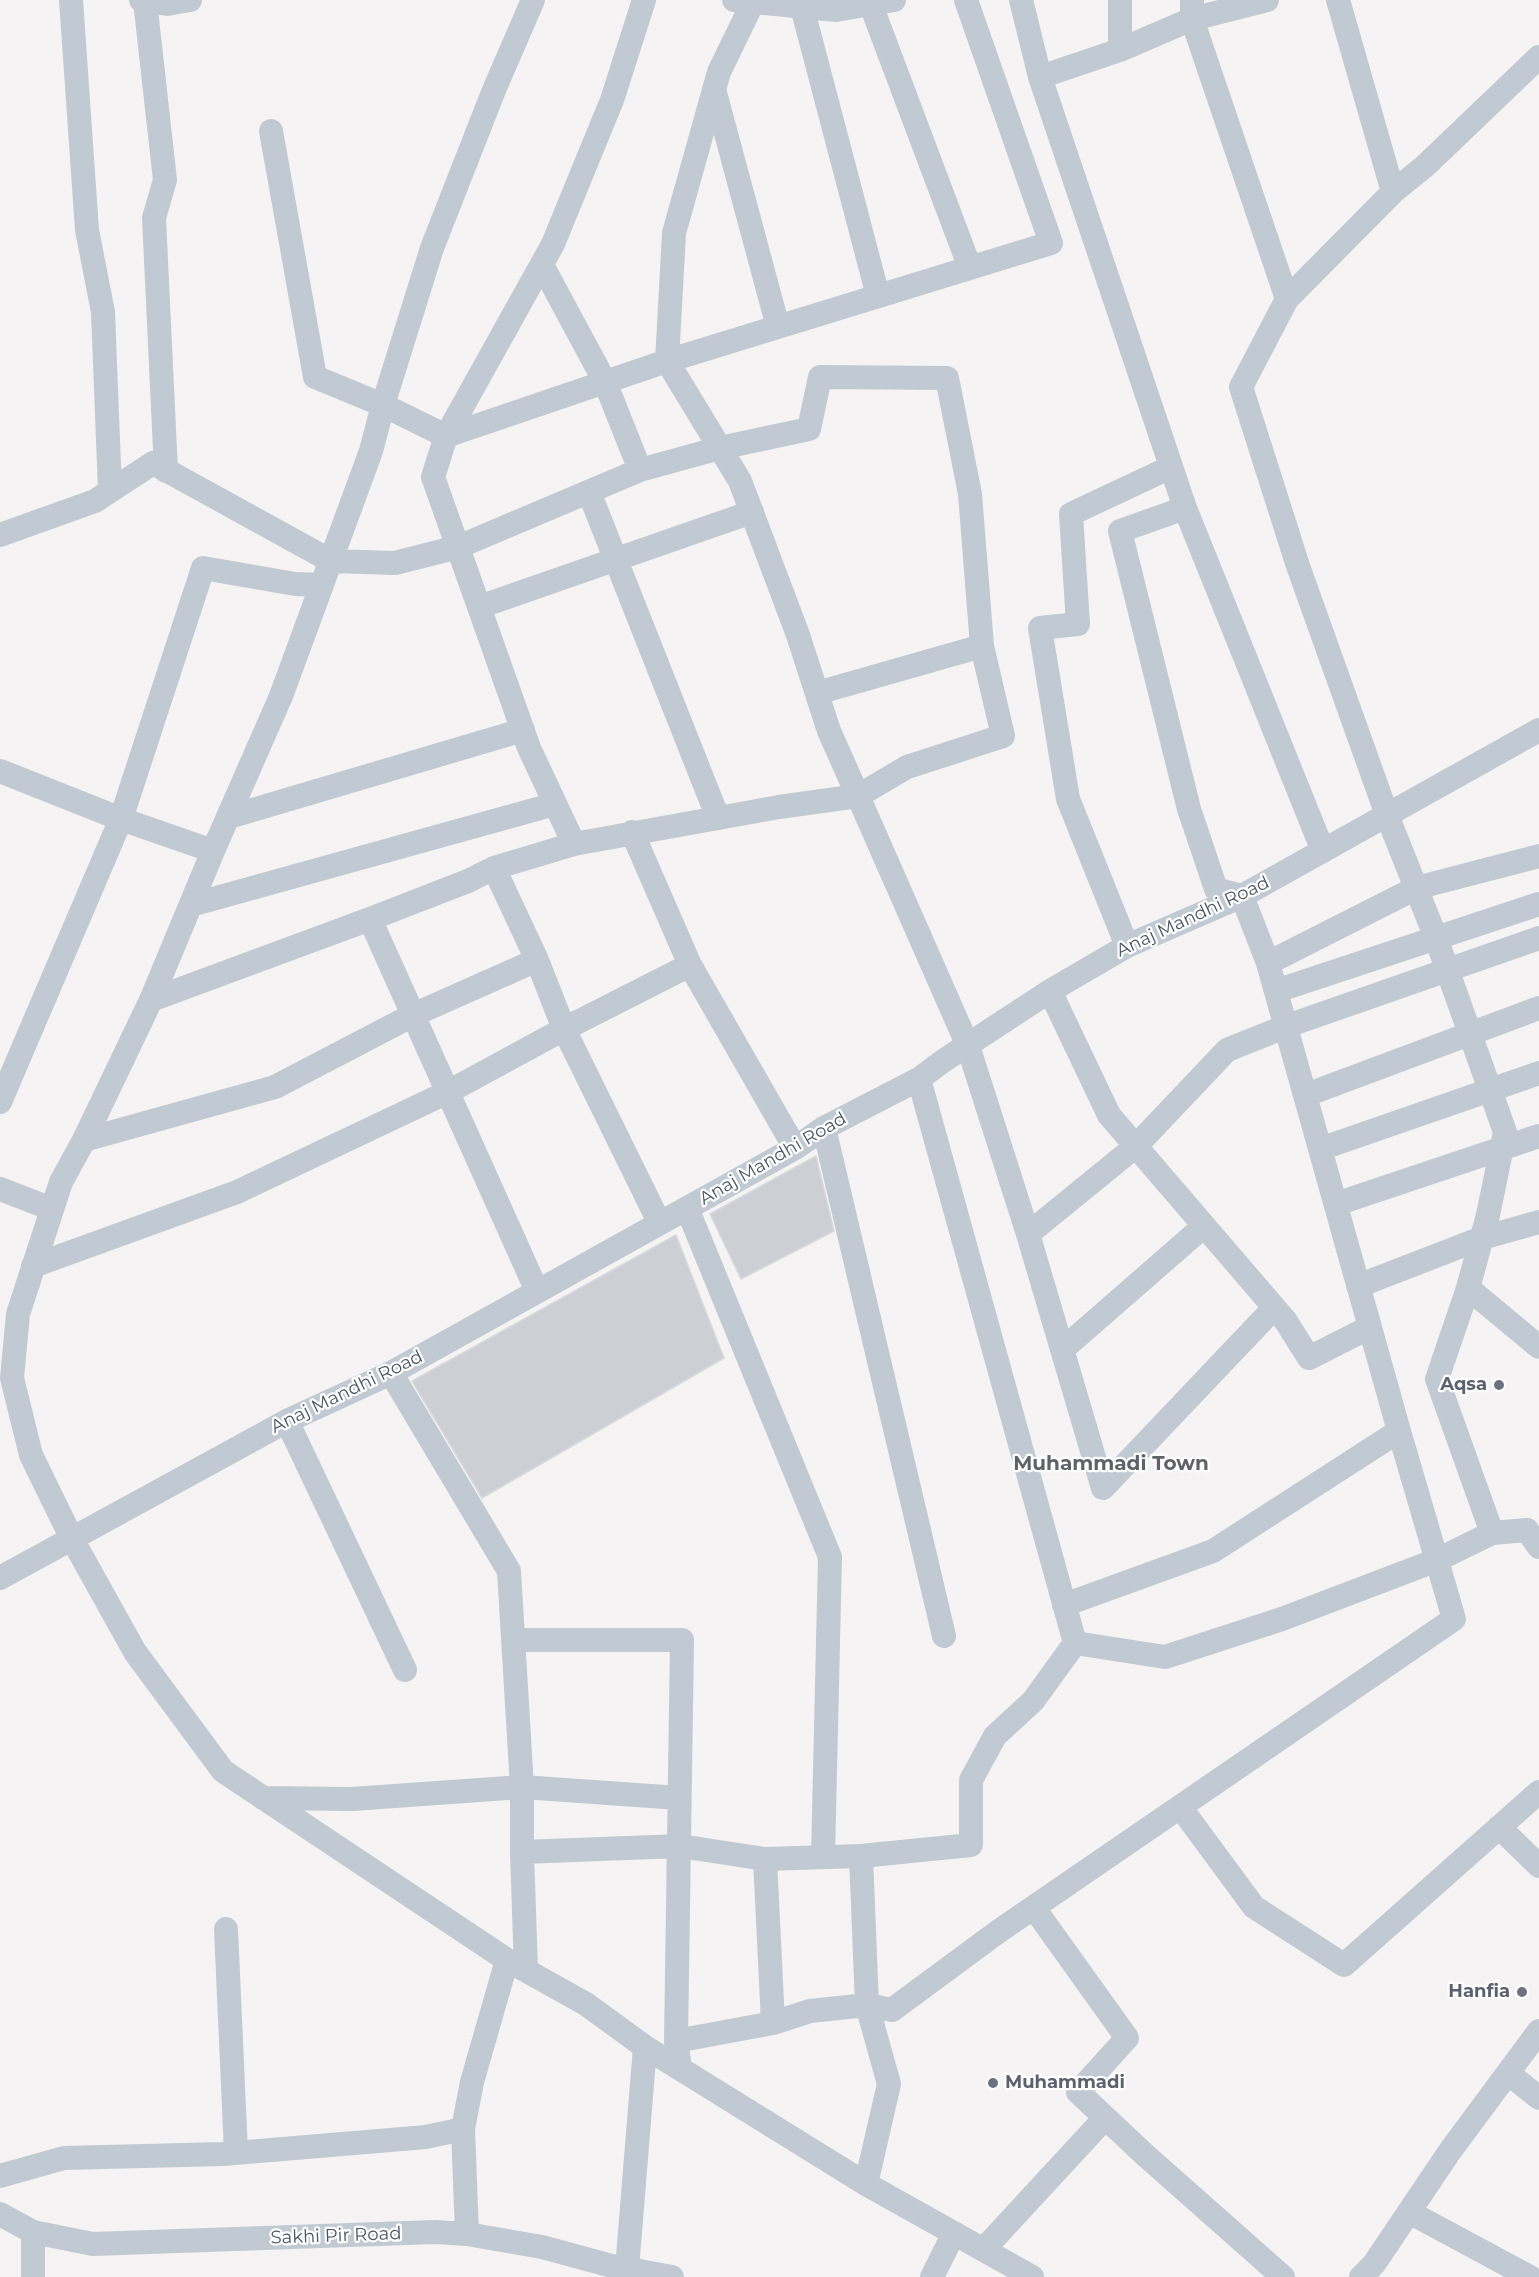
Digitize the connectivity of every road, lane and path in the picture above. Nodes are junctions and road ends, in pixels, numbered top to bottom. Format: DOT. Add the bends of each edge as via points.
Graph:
graph roads {
  1 [pos="71,0"];
  2 [pos="143,0"];
  3 [pos="190,0"];
  4 [pos="533,0"];
  5 [pos="644,0"];
  6 [pos="966,0"];
  7 [pos="1021,0"];
  8 [pos="1120,0"];
  9 [pos="1267,0"];
  10 [pos="1338,0"];
  11 [pos="747,1"];
  12 [pos="879,2"];
  13 [pos="802,7"];
  14 [pos="1192,9"];
  15 [pos="1119,50"];
  16 [pos="1539,57"];
  17 [pos="1040,77"];
  18 [pos="714,89"];
  19 [pos="271,131"];
  20 [pos="1393,192"];
  21 [pos="542,265"];
  22 [pos="970,268"];
  23 [pos="878,296"];
  24 [pos="1287,299"];
  25 [pos="778,327"];
  26 [pos="667,360"];
  27 [pos="605,382"];
  28 [pos="383,405"];
  29 [pos="446,436"];
  30 [pos="720,448"];
  31 [pos="1171,467"];
  32 [pos="640,470"];
  33 [pos="166,471"];
  34 [pos="110,491"];
  35 [pos="589,492"];
  36 [pos="1185,508"];
  37 [pos="752,512"];
  38 [pos="0,535"];
  39 [pos="458,547"];
  40 [pos="331,561"];
  41 [pos="615,561"];
  42 [pos="322,585"];
  43 [pos="479,607"];
  44 [pos="982,646"];
  45 [pos="817,693"];
  46 [pos="523,730"];
  47 [pos="1539,730"];
  48 [pos="0,771"];
  49 [pos="858,795"];
  50 [pos="555,804"];
  51 [pos="1387,815"];
  52 [pos="229,818"];
  53 [pos="718,818"];
  54 [pos="121,819"];
  55 [pos="632,832"];
  56 [pos="574,844"];
  57 [pos="213,851"];
  58 [pos="1323,851"];
  59 [pos="1539,856"];
  60 [pos="494,868"];
  61 [pos="1416,888"];
  62 [pos="1242,896"];
  63 [pos="1539,904"];
  64 [pos="191,905"];
  65 [pos="370,919"];
  66 [pos="1436,938"];
  67 [pos="1539,938"];
  68 [pos="1127,946"];
  69 [pos="537,960"];
  70 [pos="1268,963"];
  71 [pos="690,965"];
  72 [pos="1447,969"];
  73 [pos="1050,991"];
  74 [pos="1276,991"];
  75 [pos="150,1000"];
  76 [pos="1539,1008"];
  77 [pos="413,1015"];
  78 [pos="1287,1026"];
  79 [pos="564,1029"];
  80 [pos="1470,1033"];
  81 [pos="968,1046"];
  82 [pos="1539,1073"];
  83 [pos="919,1079"];
  84 [pos="1491,1090"];
  85 [pos="448,1092"];
  86 [pos="1306,1095"];
  87 [pos="0,1102"];
  88 [pos="824,1128"];
  89 [pos="1539,1136"];
  90 [pos="84,1140"];
  91 [pos="1136,1146"];
  92 [pos="795,1148"];
  93 [pos="1502,1148"];
  94 [pos="1320,1149"];
  95 [pos="0,1189"];
  96 [pos="1336,1204"];
  97 [pos="687,1208"];
  98 [pos="52,1209"];
  99 [pos="659,1222"];
  100 [pos="1539,1222"];
  101 [pos="1204,1226"];
  102 [pos="1028,1234"];
  103 [pos="1482,1238"];
  104 [pos="33,1266"];
  105 [pos="1358,1286"];
  106 [pos="1468,1288"];
  107 [pos="537,1291"];
  108 [pos="1274,1308"];
  109 [pos="1370,1327"];
  110 [pos="1539,1347"];
  111 [pos="1063,1349"];
  112 [pos="391,1373"];
  113 [pos="287,1421"];
  114 [pos="1399,1431"];
  115 [pos="1492,1533"];
  116 [pos="71,1537"];
  117 [pos="1539,1547"];
  118 [pos="1437,1560"];
  119 [pos="0,1578"];
  120 [pos="1064,1605"];
  121 [pos="944,1636"];
  122 [pos="514,1640"];
  123 [pos="1075,1643"];
  124 [pos="405,1671"];
  125 [pos="522,1787"];
  126 [pos="1539,1792"];
  127 [pos="263,1798"];
  128 [pos="679,1798"];
  129 [pos="1181,1808"];
  130 [pos="1499,1827"];
  131 [pos="680,1846"];
  132 [pos="522,1852"];
  133 [pos="861,1856"];
  134 [pos="823,1857"];
  135 [pos="765,1859"];
  136 [pos="1539,1866"];
  137 [pos="1034,1908"];
  138 [pos="226,1929"];
  139 [pos="516,1965"];
  140 [pos="867,2005"];
  141 [pos="773,2023"];
  142 [pos="1539,2031"];
  143 [pos="676,2041"];
  144 [pos="645,2048"];
  145 [pos="680,2068"];
  146 [pos="1508,2073"];
  147 [pos="1539,2098"];
  148 [pos="1105,2118"];
  149 [pos="463,2129"];
  150 [pos="236,2153"];
  151 [pos="0,2175"];
  152 [pos="866,2184"];
  153 [pos="1409,2212"];
  154 [pos="0,2214"];
  155 [pos="33,2232"];
  156 [pos="954,2233"];
  157 [pos="467,2234"];
  158 [pos="984,2248"];
  159 [pos="613,2271"];
  160 [pos="33,2277"];
  161 [pos="672,2277"];
  162 [pos="932,2277"];
  163 [pos="1032,2277"];
  164 [pos="1283,2277"];
  165 [pos="1362,2277"];
  166 [pos="1530,2277"];
  1 -- 34 [label="street" via="87,230 103,312"];
  2 -- 3 [label="street" via="167,4"];
  2 -- 33 [label="street" via="165,180 154,218"];
  4 -- 28 [label="street" via="432,248"];
  5 -- 21 [label="street" via="612,100"];
  6 -- 22 [label="street" via="1051,243"];
  7 -- 17 [label="street"];
  8 -- 15 [label="street"];
  9 -- 14 [label="street"];
  10 -- 20 [label="street"];
  11 -- 13 [label="street"];
  11 -- 18 [label="street"];
  12 -- 13 [label="street" via="836,10"];
  12 -- 22 [label="street"];
  13 -- 23 [label="street"];
  14 -- 15 [label="street"];
  14 -- 24 [label="street"];
  15 -- 17 [label="street"];
  16 -- 20 [label="street"];
  17 -- 31 [label="street"];
  18 -- 25 [label="street"];
  18 -- 26 [label="street" via="674,233"];
  19 -- 28 [label="street" via="315,377"];
  20 -- 24 [label="street"];
  21 -- 27 [label="street"];
  21 -- 29 [label="street"];
  22 -- 23 [label="street"];
  23 -- 25 [label="street"];
  24 -- 51 [label="street" via="1241,387 1298,566"];
  25 -- 26 [label="street"];
  26 -- 27 [label="street"];
  26 -- 30 [label="street"];
  27 -- 29 [label="street"];
  27 -- 32 [label="street"];
  28 -- 29 [label="street"];
  28 -- 40 [label="street" via="371,451"];
  29 -- 39 [label="street" via="433,477"];
  30 -- 32 [label="street"];
  30 -- 37 [label="street" via="740,480"];
  30 -- 44 [label="street" via="809,429 820,377 946,378 970,494"];
  31 -- 36 [label="street"];
  31 -- 68 [label="street" via="1071,514 1078,624 1040,628 1068,799"];
  32 -- 35 [label="street"];
  33 -- 34 [label="street" via="153,463"];
  33 -- 40 [label="street"];
  34 -- 38 [label="street" via="94,501"];
  35 -- 39 [label="street"];
  35 -- 41 [label="street"];
  36 -- 58 [label="street"];
  36 -- 62 [label="street" via="1119,531 1189,809 1216,889"];
  37 -- 41 [label="street"];
  37 -- 45 [label="street"];
  39 -- 40 [label="street" via="395,563"];
  39 -- 43 [label="street"];
  40 -- 42 [label="street"];
  41 -- 43 [label="street"];
  41 -- 53 [label="street"];
  42 -- 52 [label="street" via="281,696"];
  42 -- 54 [label="street" via="203,568"];
  43 -- 46 [label="street"];
  44 -- 45 [label="street"];
  44 -- 49 [label="street" via="1004,736 907,767"];
  45 -- 49 [label="street" via="829,731"];
  46 -- 50 [label="street"];
  46 -- 52 [label="street"];
  47 -- 51 [label="street, Anaj Mandhi Road"];
  48 -- 54 [label="street"];
  49 -- 53 [label="street"];
  49 -- 81 [label="street"];
  50 -- 56 [label="street"];
  50 -- 64 [label="street"];
  51 -- 58 [label="street, Anaj Mandhi Road"];
  51 -- 61 [label="street"];
  52 -- 57 [label="street"];
  53 -- 55 [label="street"];
  54 -- 57 [label="street"];
  54 -- 87 [label="street"];
  55 -- 56 [label="street"];
  55 -- 71 [label="street"];
  56 -- 60 [label="street"];
  57 -- 64 [label="street"];
  58 -- 62 [label="street, Anaj Mandhi Road"];
  59 -- 61 [label="street"];
  60 -- 65 [label="street"];
  60 -- 69 [label="street"];
  61 -- 66 [label="street"];
  61 -- 70 [label="street"];
  62 -- 68 [label="street, Anaj Mandhi Road"];
  62 -- 70 [label="street"];
  63 -- 66 [label="street"];
  64 -- 75 [label="street"];
  65 -- 75 [label="street"];
  65 -- 77 [label="street"];
  66 -- 72 [label="street"];
  66 -- 74 [label="street"];
  67 -- 72 [label="street"];
  68 -- 73 [label="street, Anaj Mandhi Road"];
  69 -- 77 [label="street"];
  69 -- 79 [label="street"];
  70 -- 74 [label="street"];
  71 -- 79 [label="street"];
  71 -- 92 [label="street"];
  72 -- 78 [label="street"];
  72 -- 80 [label="street"];
  73 -- 81 [label="street, Anaj Mandhi Road"];
  73 -- 91 [label="street" via="1109,1115"];
  74 -- 78 [label="street"];
  75 -- 90 [label="street"];
  76 -- 80 [label="street"];
  77 -- 85 [label="street"];
  77 -- 90 [label="street" via="275,1087"];
  78 -- 86 [label="street"];
  78 -- 91 [label="street" via="1227,1050"];
  79 -- 85 [label="street"];
  79 -- 99 [label="street"];
  80 -- 84 [label="street"];
  80 -- 86 [label="street"];
  81 -- 83 [label="street, Anaj Mandhi Road"];
  81 -- 102 [label="street"];
  82 -- 84 [label="street"];
  83 -- 88 [label="street, Anaj Mandhi Road"];
  83 -- 120 [label="street"];
  84 -- 93 [label="street" via="1505,1132"];
  84 -- 94 [label="street"];
  85 -- 104 [label="street" via="237,1192"];
  85 -- 107 [label="street"];
  86 -- 94 [label="street"];
  88 -- 92 [label="street, Anaj Mandhi Road"];
  88 -- 121 [label="street"];
  89 -- 93 [label="street"];
  90 -- 98 [label="street" via="61,1182"];
  91 -- 101 [label="street"];
  91 -- 102 [label="street"];
  92 -- 97 [label="street, Anaj Mandhi Road"];
  93 -- 96 [label="street"];
  93 -- 103 [label="street"];
  94 -- 96 [label="street"];
  95 -- 98 [label="street"];
  96 -- 105 [label="street"];
  97 -- 99 [label="street, Anaj Mandhi Road"];
  97 -- 134 [label="street" via="830,1557"];
  98 -- 104 [label="street"];
  99 -- 107 [label="street, Anaj Mandhi Road"];
  100 -- 103 [label="street"];
  101 -- 108 [label="street"];
  101 -- 111 [label="street"];
  102 -- 111 [label="street"];
  103 -- 105 [label="street"];
  103 -- 106 [label="street"];
  104 -- 116 [label="street" via="18,1314 12,1378 31,1455"];
  105 -- 109 [label="street"];
  106 -- 110 [label="street"];
  106 -- 115 [label="street" via="1437,1379"];
  107 -- 112 [label="street, Anaj Mandhi Road"];
  108 -- 109 [label="street" via="1309,1358"];
  108 -- 111 [label="street" via="1103,1488"];
  109 -- 114 [label="street"];
  112 -- 113 [label="street, Anaj Mandhi Road"];
  112 -- 122 [label="street" via="509,1571"];
  113 -- 116 [label="street, Anaj Mandhi Road"];
  113 -- 124 [label="street"];
  114 -- 118 [label="street"];
  114 -- 120 [label="street" via="1213,1551"];
  115 -- 117 [label="street" via="1527,1530"];
  115 -- 118 [label="street"];
  116 -- 119 [label="street, Anaj Mandhi Road"];
  116 -- 127 [label="street" via="135,1652 223,1771"];
  118 -- 123 [label="street" via="1282,1619 1164,1657"];
  118 -- 129 [label="street" via="1454,1619"];
  120 -- 123 [label="street"];
  122 -- 125 [label="street"];
  122 -- 128 [label="street" via="682,1640"];
  123 -- 133 [label="street" via="1033,1701 995,1736 971,1780 971,1845"];
  125 -- 127 [label="street" via="352,1799"];
  125 -- 128 [label="street"];
  125 -- 132 [label="street"];
  126 -- 130 [label="street"];
  127 -- 139 [label="street"];
  128 -- 131 [label="street"];
  129 -- 130 [label="street" via="1254,1907 1344,1965"];
  129 -- 137 [label="street"];
  130 -- 136 [label="street"];
  131 -- 132 [label="street"];
  131 -- 135 [label="street"];
  131 -- 143 [label="street"];
  132 -- 139 [label="street"];
  133 -- 134 [label="street"];
  133 -- 140 [label="street"];
  134 -- 135 [label="street"];
  135 -- 141 [label="street"];
  137 -- 140 [label="street" via="892,2010"];
  137 -- 148 [label="street" via="1127,2038 1078,2092"];
  138 -- 150 [label="street"];
  139 -- 144 [label="street" via="586,2004"];
  139 -- 149 [label="street" via="472,2082"];
  140 -- 141 [label="street" via="810,2011"];
  140 -- 152 [label="street" via="889,2084"];
  141 -- 143 [label="street"];
  142 -- 146 [label="street"];
  143 -- 145 [label="street"];
  144 -- 145 [label="street"];
  144 -- 159 [label="street"];
  145 -- 152 [label="street"];
  146 -- 147 [label="street"];
  146 -- 153 [label="street"];
  148 -- 158 [label="street"];
  148 -- 164 [label="street"];
  149 -- 150 [label="street" via="426,2137"];
  149 -- 157 [label="street"];
  150 -- 151 [label="street" via="64,2158"];
  152 -- 156 [label="street"];
  153 -- 165 [label="street"];
  153 -- 166 [label="street"];
  154 -- 155 [label="street, Sakhi Pir Road"];
  155 -- 157 [label="street, Sakhi Pir Road" via="93,2244"];
  155 -- 160 [label="street"];
  156 -- 158 [label="street"];
  156 -- 162 [label="street"];
  157 -- 159 [label="street, Sakhi Pir Road" via="542,2247"];
  158 -- 163 [label="street"];
  159 -- 161 [label="street, Sakhi Pir Road"];
}
